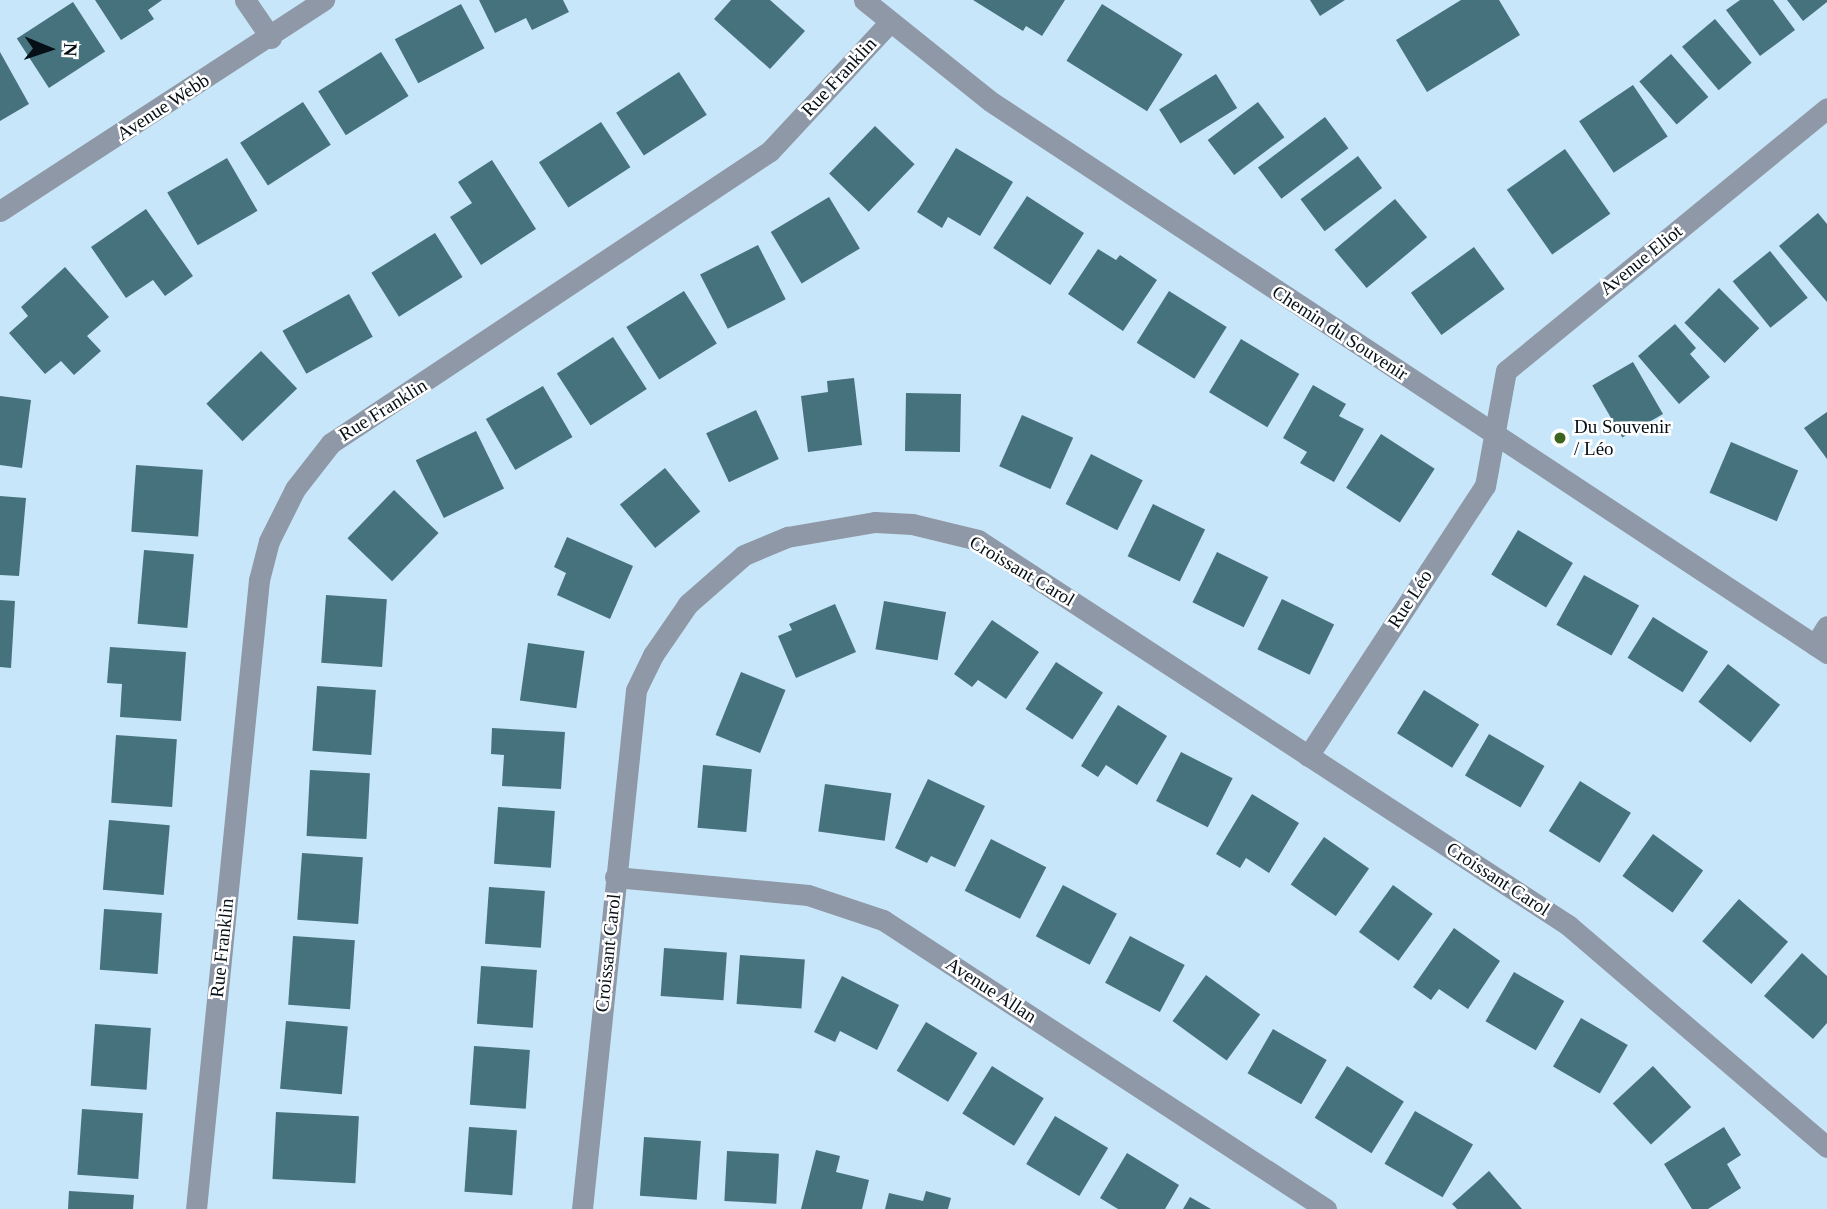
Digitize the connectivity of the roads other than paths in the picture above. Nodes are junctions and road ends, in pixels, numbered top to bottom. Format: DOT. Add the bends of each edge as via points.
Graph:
graph roads {
  1 [pos="245,0"];
  2 [pos="324,0"];
  3 [pos="864,0"];
  4 [pos="889,23"];
  5 [pos="271,38"];
  6 [pos="1827,108"];
  7 [pos="0,211"];
  8 [pos="1495,435"];
  9 [pos="1827,626"];
  10 [pos="1821,649"];
  11 [pos="1308,756"];
  12 [pos="615,877"];
  13 [pos="1827,1147"];
  14 [pos="196,1209"];
  15 [pos="582,1209"];
  16 [pos="1326,1209"];
  1 -- 5 [label="street"];
  2 -- 5 [label="street, Avenue Webb"];
  3 -- 4 [label="street, Chemin du Souvenir"];
  4 -- 8 [label="street, Chemin du Souvenir" via="990,101"];
  4 -- 14 [label="street, Rue Franklin" via="770,151 331,443 295,489 269,541 260,580"];
  5 -- 7 [label="street, Avenue Webb"];
  6 -- 8 [label="street, Avenue Eliot" via="1506,371"];
  8 -- 10 [label="street, Chemin du Souvenir"];
  8 -- 11 [label="street, Rue Léo" via="1485,486"];
  9 -- 10 [label="street"];
  11 -- 12 [label="street, Croissant Carol" via="978,540 912,524 838,525 788,537 744,555 688,604 665,636 636,690"];
  11 -- 13 [label="street, Croissant Carol" via="1568,925"];
  12 -- 15 [label="street, Croissant Carol"];
  12 -- 16 [label="street, Avenue Allan" via="807,895 883,920"];
}
